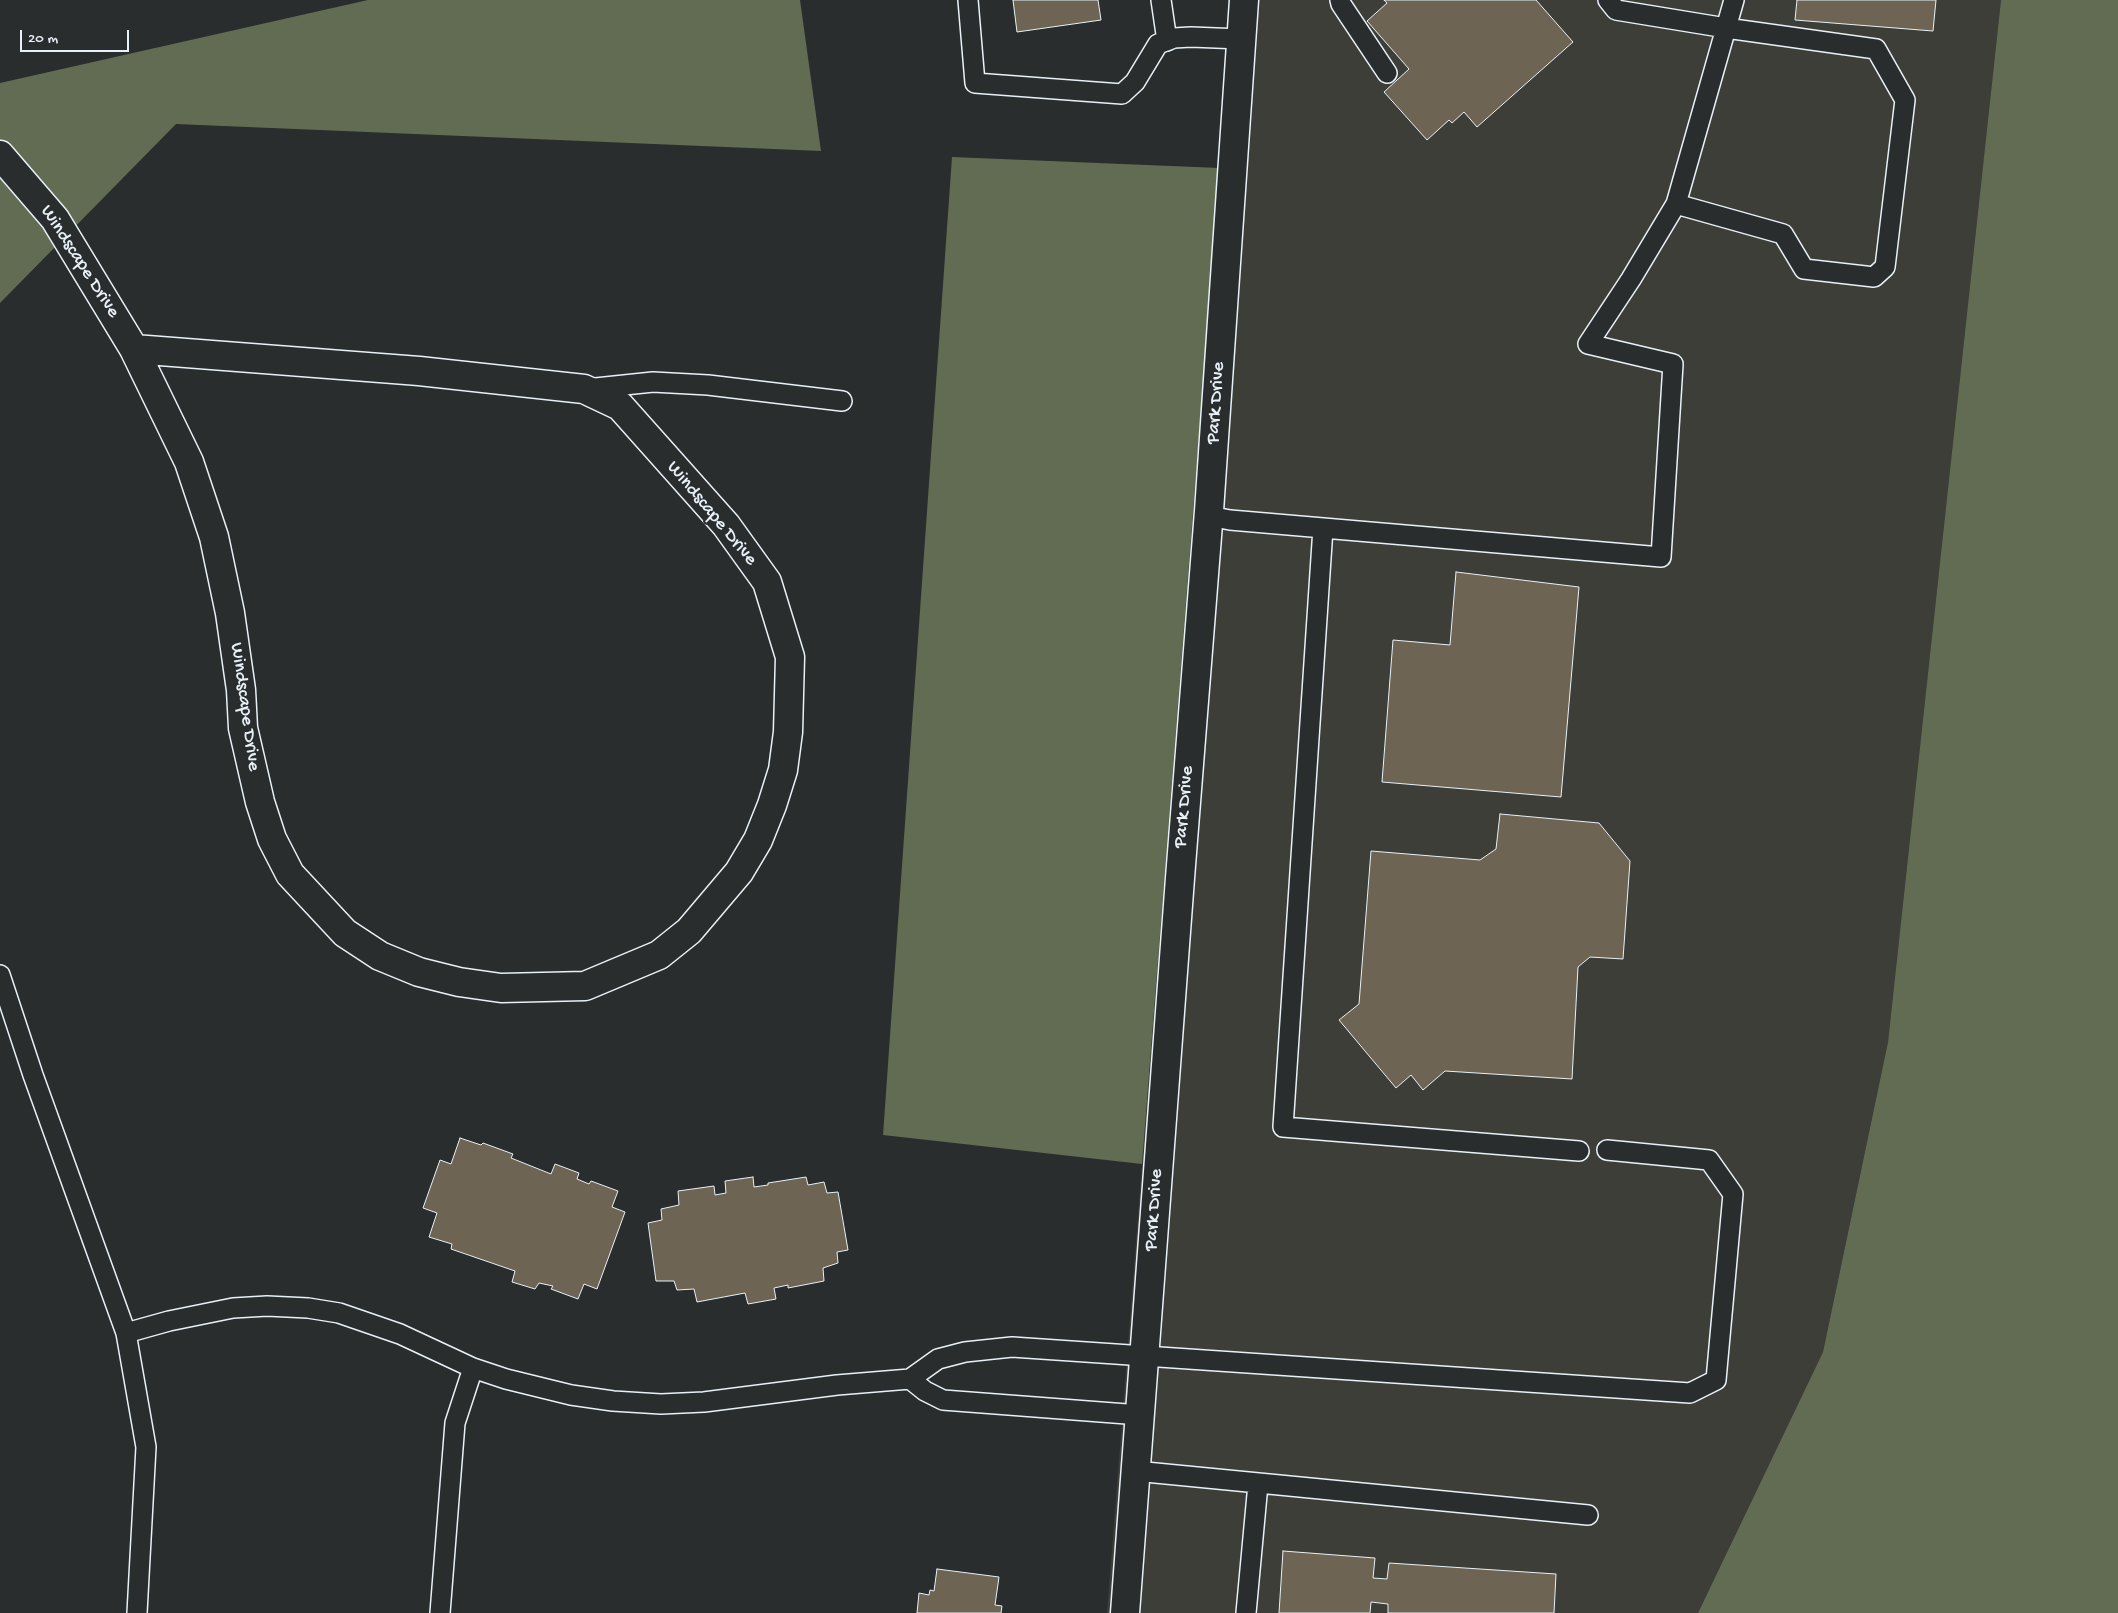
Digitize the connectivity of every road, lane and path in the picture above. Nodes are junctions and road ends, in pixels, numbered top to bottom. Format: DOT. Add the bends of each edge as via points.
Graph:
graph roads {
  1 [pos="968,0"];
  2 [pos="1161,0"];
  3 [pos="1244,0"];
  4 [pos="1340,0"];
  5 [pos="1608,0"];
  6 [pos="1734,0"];
  7 [pos="1726,28"];
  8 [pos="1241,39"];
  9 [pos="1167,40"];
  10 [pos="1387,73"];
  11 [pos="0,155"];
  12 [pos="1676,204"];
  13 [pos="134,349"];
  14 [pos="584,389"];
  15 [pos="842,401"];
  16 [pos="1209,516"];
  17 [pos="1323,528"];
  18 [pos="0,975"];
  19 [pos="1579,1150"];
  20 [pos="1607,1150"];
  21 [pos="126,1334"];
  22 [pos="1144,1357"];
  23 [pos="473,1368"];
  24 [pos="910,1379"];
  25 [pos="1140,1415"];
  26 [pos="1136,1472"];
  27 [pos="1258,1484"];
  28 [pos="1588,1515"];
  29 [pos="137,1613"];
  30 [pos="440,1613"];
  31 [pos="1125,1613"];
  32 [pos="1246,1613"];
  1 -- 9 [label="lane" via="975,83 1122,94 1135,82 1158,44"];
  2 -- 9 [label="lane"];
  3 -- 8 [label="street, Park Drive"];
  4 -- 10 [label="lane"];
  5 -- 7 [label="lane" via="1616,10"];
  6 -- 7 [label="lane"];
  7 -- 12 [label="lane"];
  7 -- 12 [label="lane" via="1876,49 1905,100 1885,267 1874,276 1804,269 1783,234"];
  8 -- 9 [label="lane" via="1192,37"];
  8 -- 16 [label="street, Park Drive"];
  11 -- 13 [label="street, Windscape Drive" via="54,219"];
  12 -- 17 [label="lane" via="1588,344 1673,364 1661,558"];
  13 -- 14 [label="street, Windscape Drive" via="419,371"];
  13 -- 14 [label="street, Windscape Drive" via="189,462 214,537 230,613 243,728 272,839 290,874 345,933 380,956 419,972 501,988 585,986 660,955 689,931 739,872 758,840 785,760 790,658 767,582 726,525 620,406"];
  14 -- 15 [label="lane" via="653,382 708,385"];
  16 -- 17 [label="lane"];
  16 -- 22 [label="street, Park Drive"];
  17 -- 19 [label="lane" via="1283,1127"];
  18 -- 21 [label="lane"];
  20 -- 22 [label="lane" via="1709,1160 1733,1194 1716,1380 1690,1393"];
  21 -- 23 [label="lane" via="168,1321 232,1308 308,1308 339,1314 400,1334"];
  21 -- 29 [label="lane" via="146,1447"];
  22 -- 24 [label="lane" via="1002,1348 938,1358"];
  22 -- 25 [label="street, Park Drive"];
  23 -- 24 [label="lane" via="571,1395 661,1404"];
  23 -- 30 [label="lane" via="455,1424"];
  24 -- 25 [label="lane" via="943,1400"];
  25 -- 26 [label="street, Park Drive"];
  26 -- 27 [label="lane"];
  26 -- 31 [label="street, Park Drive"];
  27 -- 28 [label="lane"];
  27 -- 32 [label="lane"];
}
